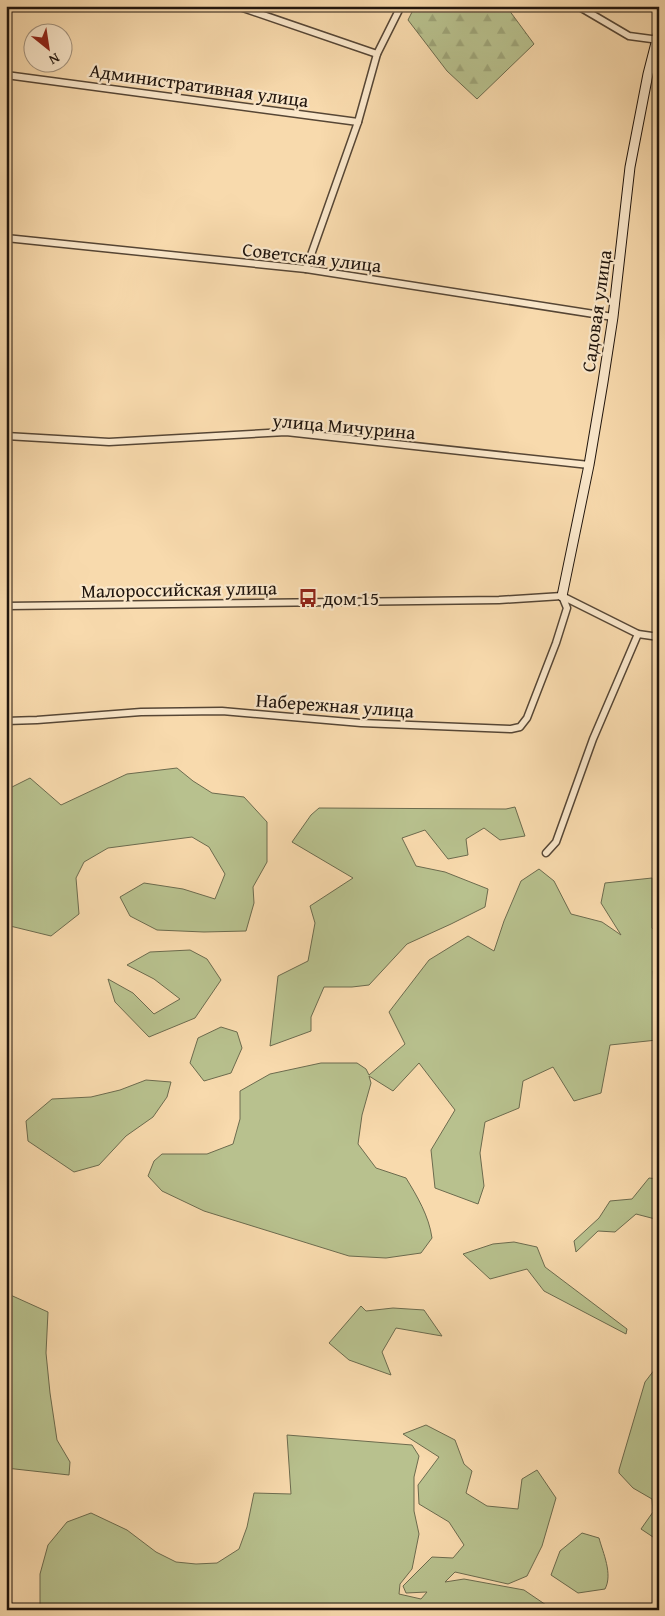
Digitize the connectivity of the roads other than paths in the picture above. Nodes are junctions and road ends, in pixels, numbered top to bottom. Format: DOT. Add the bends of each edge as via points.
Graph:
graph roads {
  1 [pos="237,6"];
  2 [pos="401,6"];
  3 [pos="578,6"];
  4 [pos="658,36"];
  5 [pos="377,54"];
  6 [pos="6,75"];
  7 [pos="358,122"];
  8 [pos="6,238"];
  9 [pos="306,269"];
  10 [pos="613,317"];
  11 [pos="6,436"];
  12 [pos="589,465"];
  13 [pos="562,596"];
  14 [pos="6,606"];
  15 [pos="638,634"];
  16 [pos="659,637"];
  17 [pos="6,721"];
  18 [pos="546,853"];
  1 -- 5 [label="street"];
  2 -- 5 [label="street"];
  3 -- 4 [label="street" via="629,36"];
  4 -- 10 [label="street, Садовая улица" via="630,167"];
  5 -- 7 [label="street"];
  6 -- 7 [label="street, Административная улица"];
  7 -- 9 [label="street"];
  8 -- 9 [label="street, Советская улица"];
  9 -- 10 [label="street, Советская улица"];
  10 -- 12 [label="street, Садовая улица"];
  11 -- 12 [label="street, улица Мичурина" via="109,442 286,432"];
  12 -- 13 [label="street, Садовая улица"];
  13 -- 14 [label="street, Малороссийская улица" via="499,600"];
  13 -- 15 [label="street"];
  13 -- 17 [label="street, Набережная улица" via="567,608 556,643 527,718 520,727 361,723 222,711 141,712"];
  15 -- 16 [label="street"];
  15 -- 18 [label="street" via="593,739 556,842"];
}
